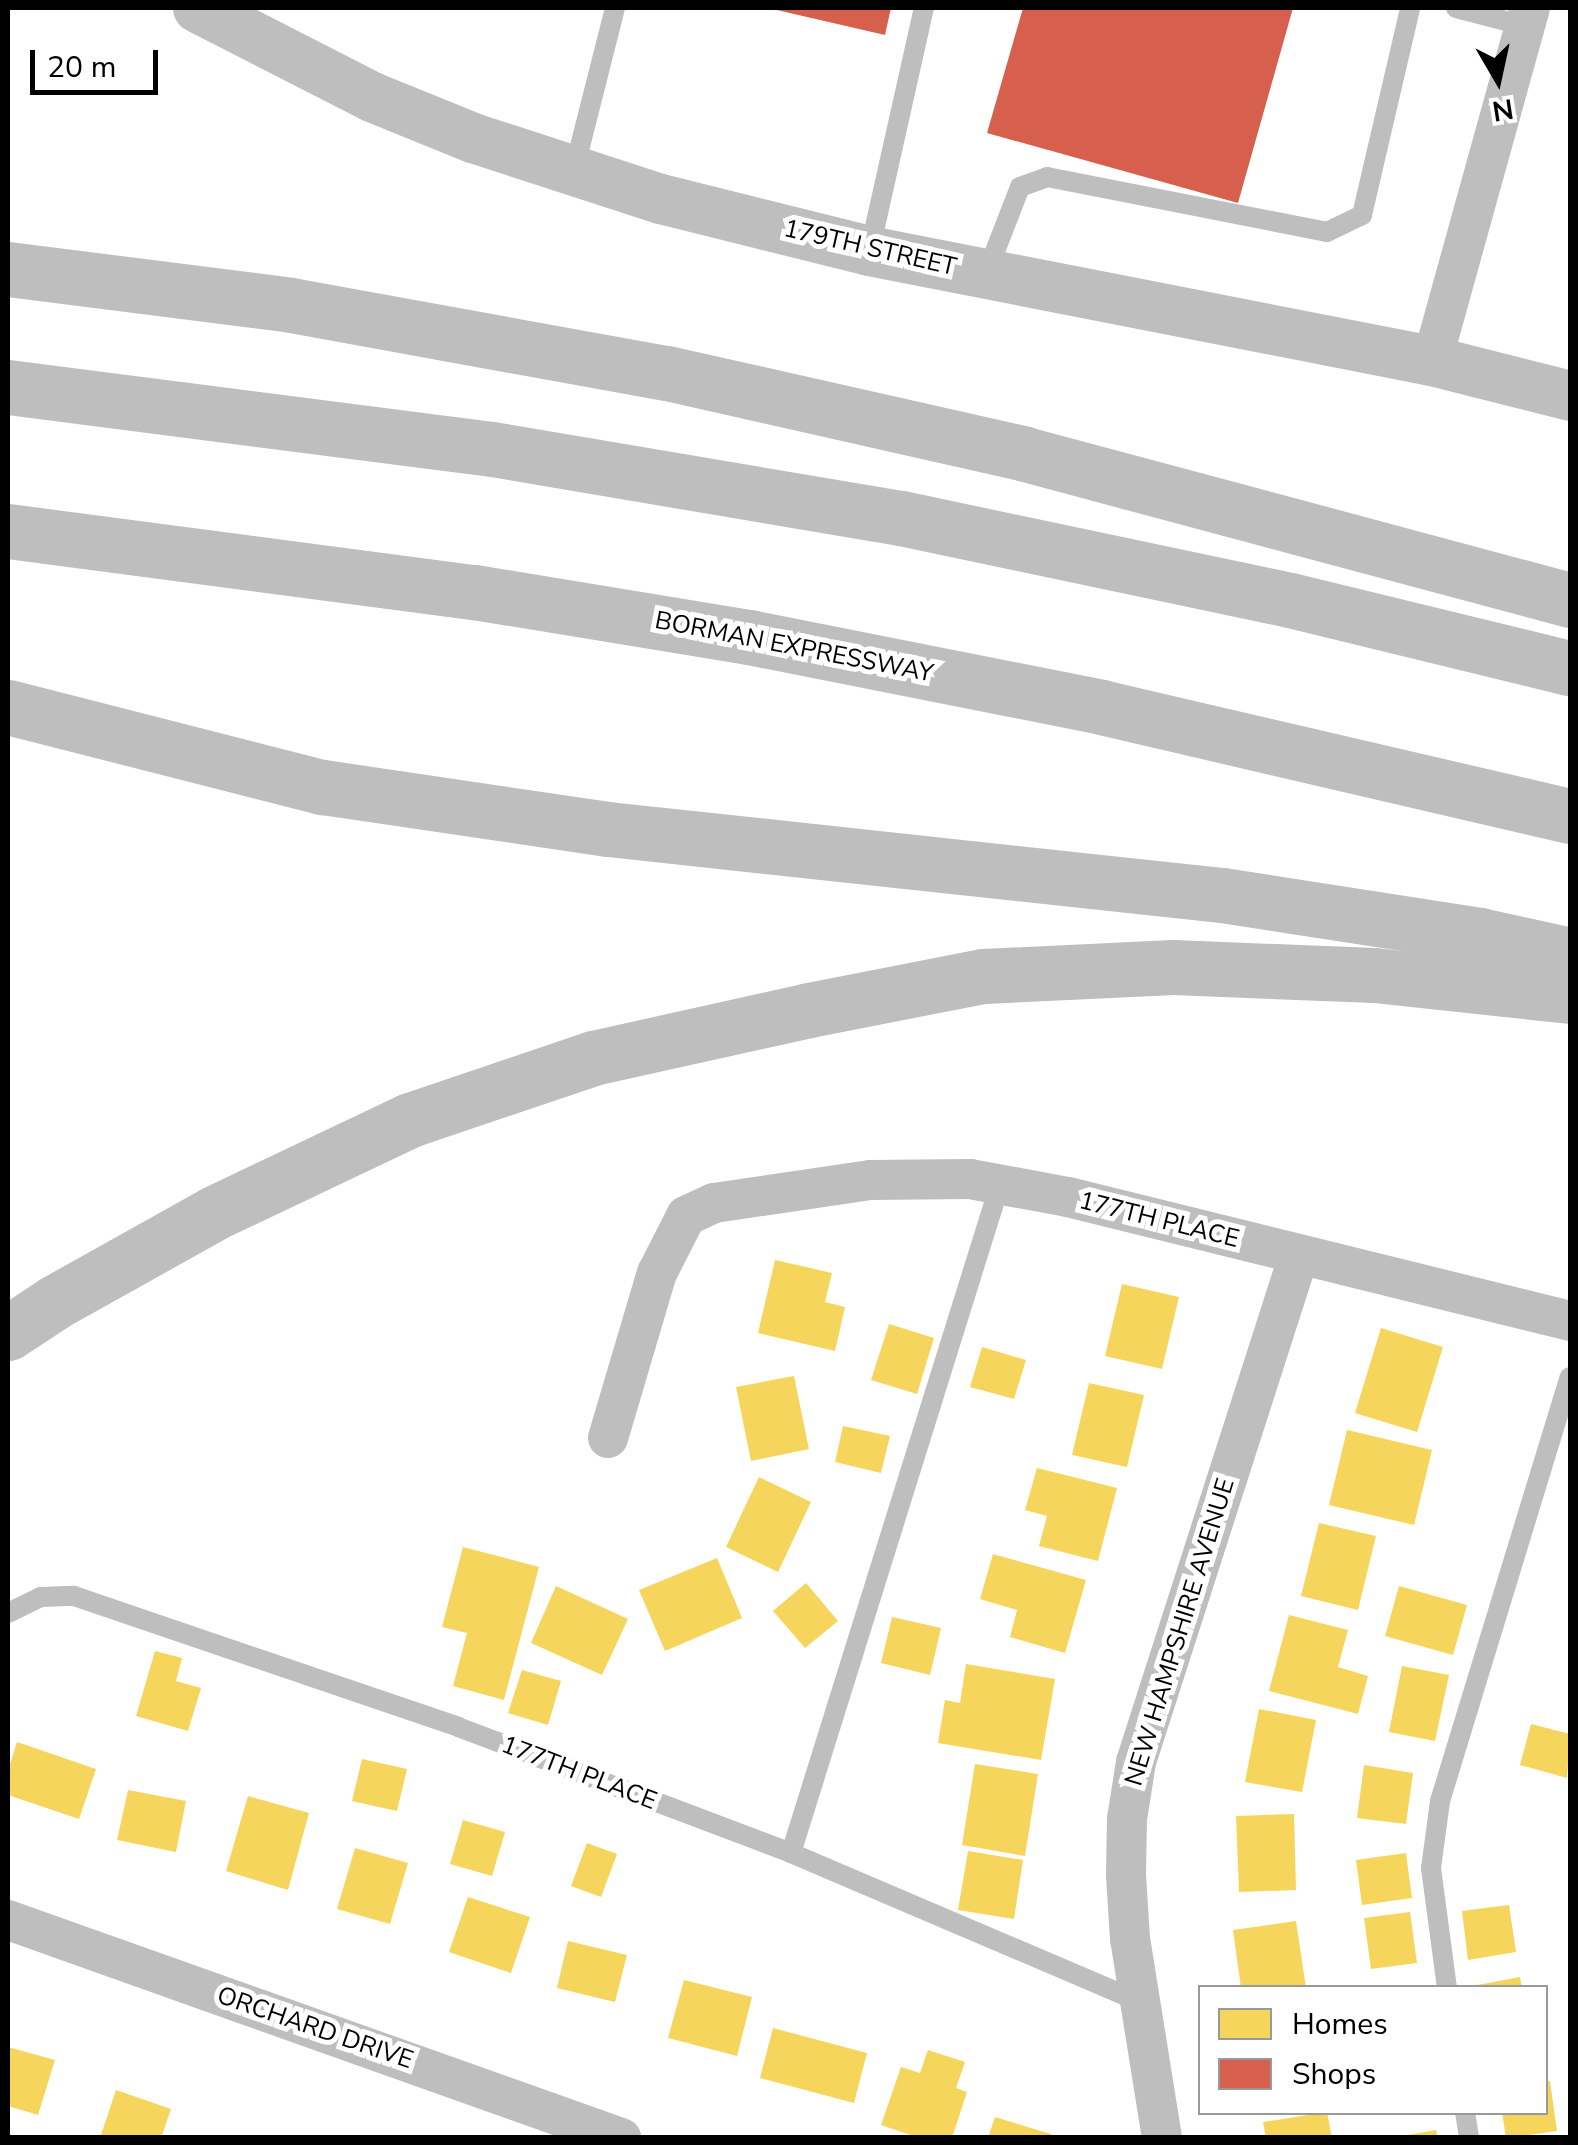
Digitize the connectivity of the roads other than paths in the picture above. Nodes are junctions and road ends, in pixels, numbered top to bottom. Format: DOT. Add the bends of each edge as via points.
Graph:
graph roads {
  1 [pos="198,8"];
  2 [pos="615,8"];
  3 [pos="924,8"];
  4 [pos="1410,8"];
  5 [pos="1456,8"];
  6 [pos="1528,17"];
  7 [pos="574,170"];
  8 [pos="870,250"];
  9 [pos="8,269"];
  10 [pos="986,274"];
  11 [pos="1432,361"];
  12 [pos="8,387"];
  13 [pos="1570,396"];
  14 [pos="8,531"];
  15 [pos="1570,600"];
  16 [pos="1570,668"];
  17 [pos="8,707"];
  18 [pos="1570,816"];
  19 [pos="1570,954"];
  20 [pos="1570,996"];
  21 [pos="1000,1184"];
  22 [pos="1299,1255"];
  23 [pos="31,1308"];
  24 [pos="1570,1321"];
  25 [pos="8,1333"];
  26 [pos="1570,1376"];
  27 [pos="608,1438"];
  28 [pos="8,1613"];
  29 [pos="791,1853"];
  30 [pos="8,1920"];
  31 [pos="1447,1985"];
  32 [pos="1140,2002"];
  33 [pos="620,2137"];
  34 [pos="1162,2138"];
  1 -- 7 [label="street, 179TH STREET" via="372,97"];
  2 -- 7 [label="lane"];
  3 -- 8 [label="lane"];
  4 -- 10 [label="lane" via="1362,216 1326,232 1047,177 1020,187"];
  5 -- 6 [label="lane"];
  6 -- 11 [label="street"];
  7 -- 8 [label="street, 179TH STREET"];
  8 -- 10 [label="street, 179TH STREET"];
  9 -- 15 [label="highway" via="291,305 667,372 1025,454"];
  10 -- 11 [label="street, 179TH STREET"];
  11 -- 13 [label="street, 179TH STREET"];
  12 -- 16 [label="highway" via="492,449 900,518 1290,600"];
  14 -- 18 [label="highway, BORMAN EXPRESSWAY" via="474,592 749,637 1102,706"];
  17 -- 19 [label="highway" via="323,787 608,829 1222,894"];
  20 -- 23 [label="highway" via="1374,975 1173,967 983,976 809,1010 593,1058 410,1120"];
  21 -- 22 [label="street, 177TH PLACE"];
  21 -- 27 [label="street, 177TH PLACE" via="870,1180 714,1203 686,1216 657,1272"];
  21 -- 29 [label="lane"];
  22 -- 24 [label="street, 177TH PLACE"];
  22 -- 32 [label="street, NEW HAMPSHIRE AVENUE" via="1136,1762 1126,1875"];
  23 -- 25 [label="highway"];
  26 -- 31 [label="lane" via="1440,1800 1431,1868"];
  28 -- 29 [label="lane, 177TH PLACE" via="41,1597 74,1596 458,1727"];
  29 -- 32 [label="lane, 177TH PLACE"];
  30 -- 33 [label="street, ORCHARD DRIVE"];
  32 -- 34 [label="street, NEW HAMPSHIRE AVENUE"];
}
